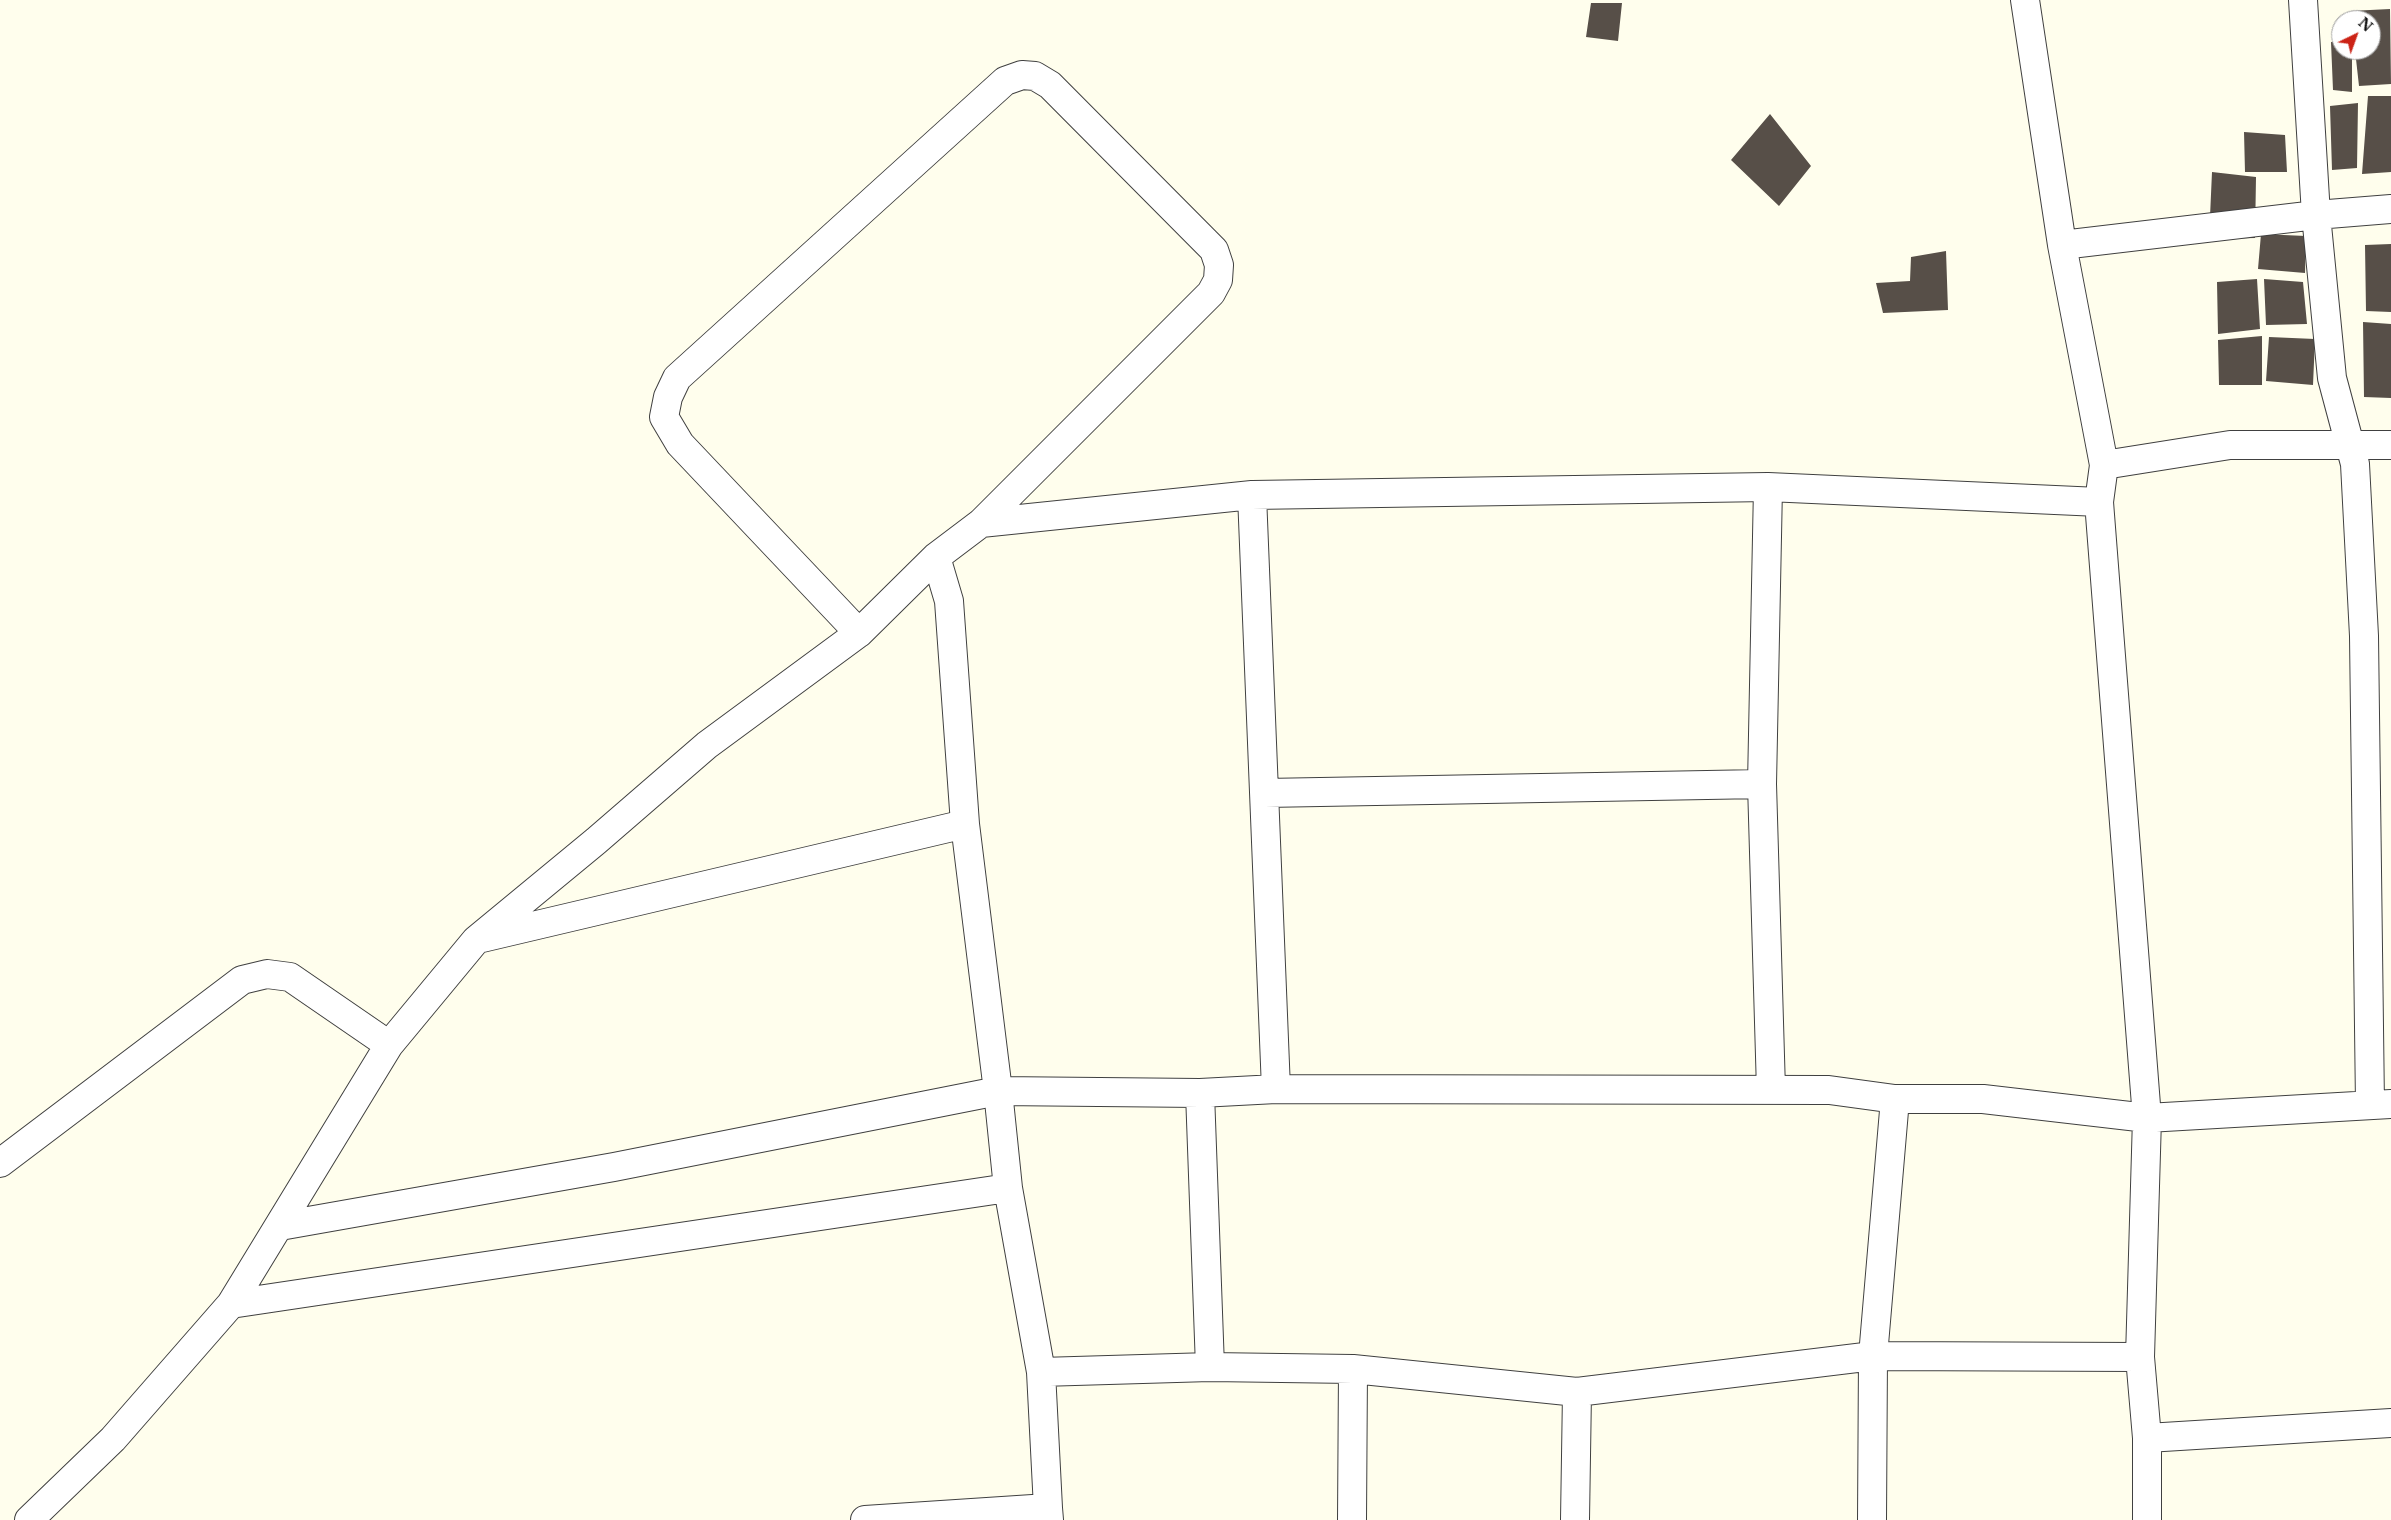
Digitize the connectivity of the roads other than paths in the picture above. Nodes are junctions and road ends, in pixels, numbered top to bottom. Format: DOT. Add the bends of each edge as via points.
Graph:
graph roads {
  1 [pos="2025,0"];
  2 [pos="2303,0"];
  3 [pos="2391,209"];
  4 [pos="2316,215"];
  5 [pos="2062,245"];
  6 [pos="2349,444"];
  7 [pos="2391,445"];
  8 [pos="2104,465"];
  9 [pos="1768,487"];
  10 [pos="1252,495"];
  11 [pos="2099,502"];
  12 [pos="981,524"];
  13 [pos="936,557"];
  14 [pos="859,633"];
  15 [pos="1762,784"];
  16 [pos="1264,793"];
  17 [pos="965,824"];
  18 [pos="476,940"];
  19 [pos="389,1045"];
  20 [pos="1276,1089"];
  21 [pos="1771,1090"];
  22 [pos="998,1091"];
  23 [pos="1200,1093"];
  24 [pos="1895,1099"];
  25 [pos="2381,1104"];
  26 [pos="2147,1118"];
  27 [pos="0,1163"];
  28 [pos="1008,1188"];
  29 [pos="280,1226"];
  30 [pos="231,1304"];
  31 [pos="1873,1356"];
  32 [pos="2140,1357"];
  33 [pos="1210,1367"];
  34 [pos="1353,1369"];
  35 [pos="1041,1372"];
  36 [pos="1577,1392"];
  37 [pos="2391,1423"];
  38 [pos="2147,1438"];
  39 [pos="1049,1514"];
  40 [pos="29,1520"];
  41 [pos="865,1520"];
  42 [pos="1352,1520"];
  43 [pos="1575,1520"];
  44 [pos="1872,1520"];
  45 [pos="2148,1520"];
  1 -- 5 [label="street"];
  2 -- 4 [label="street"];
  3 -- 4 [label="street"];
  4 -- 5 [label="street"];
  4 -- 6 [label="street" via="2332,378"];
  5 -- 8 [label="street"];
  6 -- 7 [label="street"];
  6 -- 8 [label="street" via="2230,445"];
  6 -- 25 [label="street" via="2355,464 2364,636"];
  8 -- 11 [label="street"];
  9 -- 10 [label="street"];
  9 -- 11 [label="street"];
  9 -- 15 [label="street"];
  10 -- 12 [label="street"];
  10 -- 16 [label="street"];
  11 -- 26 [label="street"];
  12 -- 13 [label="street"];
  12 -- 14 [label="street" via="1211,293 1218,280 1219,265 1214,250 1050,85 1035,76 1022,75 1005,81 678,378 668,397 664,417 680,444"];
  13 -- 14 [label="street"];
  13 -- 17 [label="street" via="949,601"];
  14 -- 18 [label="street" via="707,745"];
  15 -- 16 [label="street"];
  15 -- 21 [label="street"];
  16 -- 20 [label="street"];
  17 -- 18 [label="street"];
  17 -- 22 [label="street"];
  18 -- 19 [label="street"];
  19 -- 27 [label="street" via="290,977 267,974 242,980"];
  19 -- 29 [label="street"];
  20 -- 21 [label="street"];
  20 -- 23 [label="street"];
  21 -- 24 [label="street" via="1829,1090"];
  22 -- 23 [label="street"];
  22 -- 28 [label="street"];
  22 -- 29 [label="street" via="614,1167"];
  23 -- 33 [label="street"];
  24 -- 26 [label="street" via="1983,1099"];
  24 -- 31 [label="street"];
  25 -- 26 [label="street"];
  26 -- 32 [label="street"];
  28 -- 30 [label="street"];
  28 -- 35 [label="street"];
  29 -- 30 [label="street"];
  30 -- 40 [label="street" via="113,1439"];
  31 -- 32 [label="street"];
  31 -- 36 [label="street"];
  31 -- 44 [label="street"];
  32 -- 38 [label="street"];
  33 -- 34 [label="street"];
  33 -- 35 [label="street"];
  34 -- 36 [label="street"];
  34 -- 42 [label="street"];
  35 -- 39 [label="street"];
  36 -- 43 [label="street"];
  37 -- 38 [label="street"];
  38 -- 45 [label="street"];
  39 -- 41 [label="street"];
}
